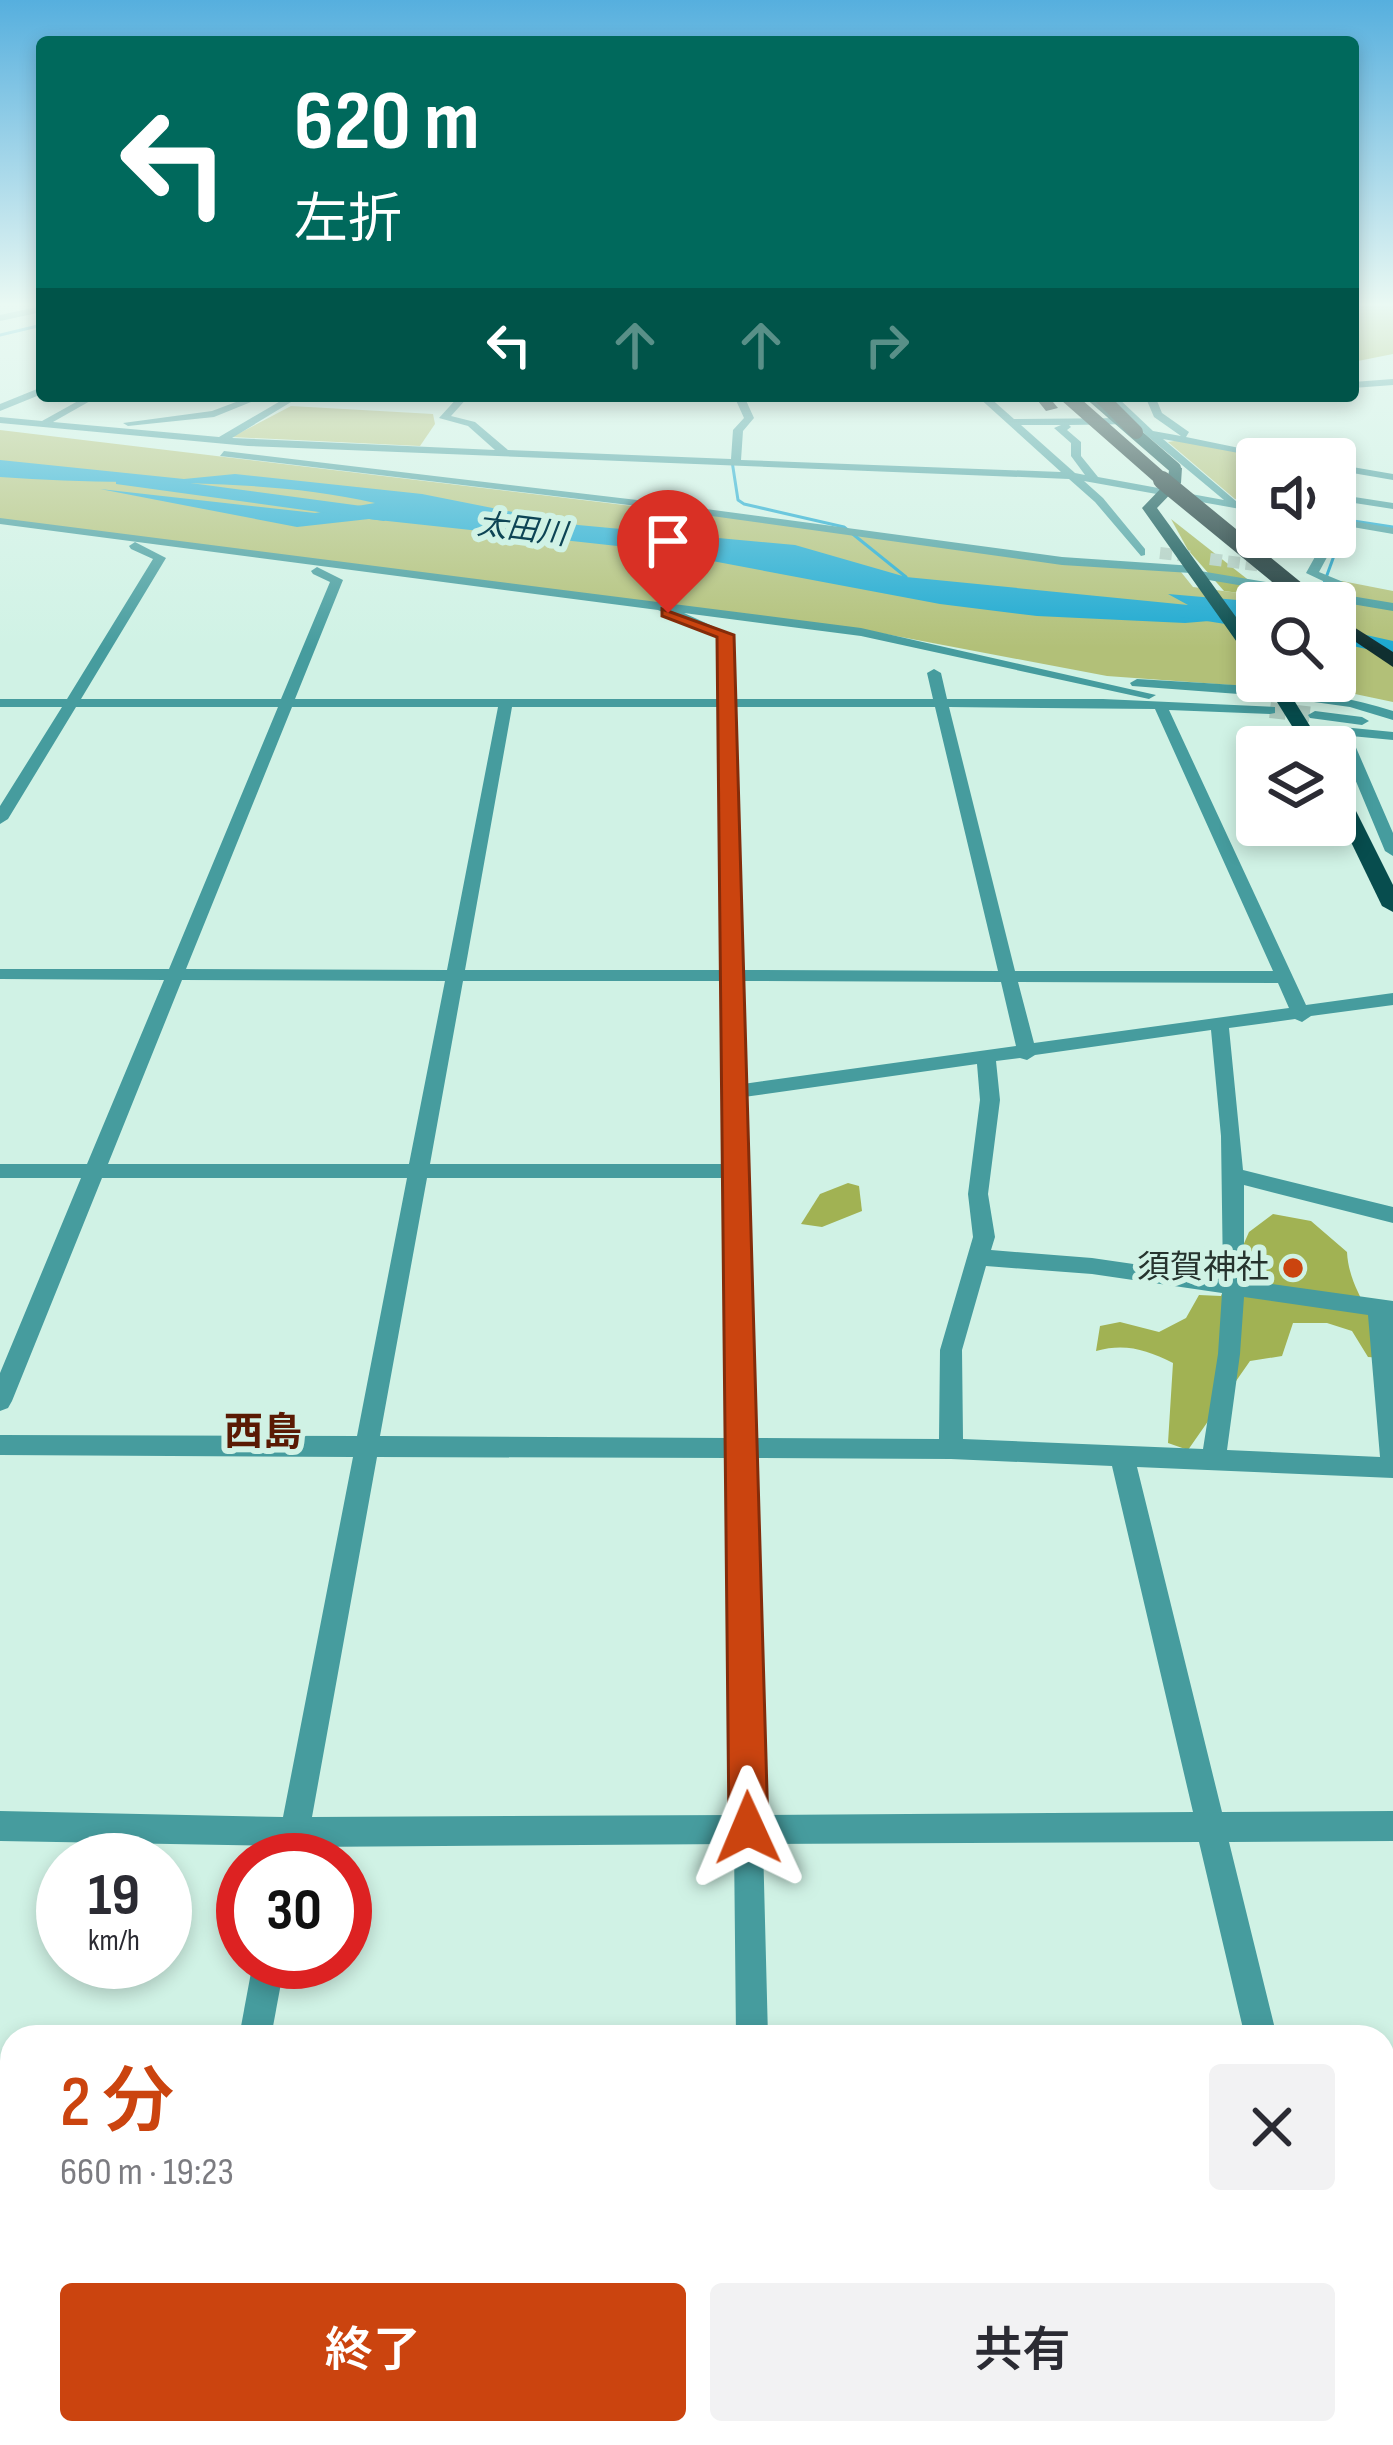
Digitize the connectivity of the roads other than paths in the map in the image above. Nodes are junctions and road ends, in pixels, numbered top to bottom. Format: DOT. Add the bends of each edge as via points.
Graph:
graph roads {
  1 [pos="12,420"];
  2 [pos="50,420"];
  3 [pos="156,420"];
  4 [pos="256,420"];
  5 [pos="453,420"];
  6 [pos="745,420"];
  7 [pos="1068,420"];
  8 [pos="1095,420"];
  9 [pos="1104,420"];
  10 [pos="1130,420"];
  11 [pos="1133,420"];
  12 [pos="1164,420"];
  13 [pos="1009,422"];
  14 [pos="45,423"];
  15 [pos="1072,425"];
  16 [pos="1141,428"];
  17 [pos="0,429"];
  18 [pos="116,430"];
  19 [pos="136,432"];
  20 [pos="1188,440"];
  21 [pos="222,441"];
  22 [pos="1236,449"];
  23 [pos="505,453"];
  24 [pos="235,456"];
  25 [pos="736,461"];
  26 [pos="1180,469"];
  27 [pos="1356,471"];
  28 [pos="1074,476"];
  29 [pos="1392,477"];
  30 [pos="1095,480"];
  31 [pos="1210,484"];
  32 [pos="1159,493"];
  33 [pos="1185,498"];
  34 [pos="1356,500"];
  35 [pos="1236,502"];
  36 [pos="1236,506"];
  37 [pos="1393,506"];
  38 [pos="0,521"];
  39 [pos="1356,529"];
  40 [pos="0,531"];
  41 [pos="1393,531"];
  42 [pos="94,534"];
  43 [pos="998,552"];
  44 [pos="1142,552"];
  45 [pos="1160,554"];
  46 [pos="261,556"];
  47 [pos="1320,558"];
  48 [pos="1199,567"];
  49 [pos="1267,582"];
  50 [pos="1287,582"];
  51 [pos="1393,603"];
  52 [pos="664,609"];
  53 [pos="1236,625"];
  54 [pos="1356,635"];
  55 [pos="1356,649"];
  56 [pos="1393,661"];
  57 [pos="934,673"];
  58 [pos="1393,675"];
  59 [pos="1106,682"];
  60 [pos="1236,691"];
  61 [pos="727,702"];
  62 [pos="1260,702"];
  63 [pos="1344,702"];
  64 [pos="0,703"];
  65 [pos="73,703"];
  66 [pos="506,703"];
  67 [pos="285,704"];
  68 [pos="941,705"];
  69 [pos="1162,709"];
  70 [pos="1245,709"];
  71 [pos="1315,715"];
  72 [pos="1393,716"];
  73 [pos="1393,726"];
  74 [pos="1393,736"];
  75 [pos="1369,794"];
  76 [pos="1393,795"];
  77 [pos="0,819"];
  78 [pos="1356,830"];
  79 [pos="1393,850"];
  80 [pos="1391,898"];
  81 [pos="0,974"];
  82 [pos="177,974"];
  83 [pos="452,976"];
  84 [pos="1286,976"];
  85 [pos="736,977"];
  86 [pos="1006,978"];
  87 [pos="1393,999"];
  88 [pos="1302,1016"];
  89 [pos="1220,1027"];
  90 [pos="1027,1054"];
  91 [pos="986,1060"];
  92 [pos="738,1091"];
  93 [pos="419,1170"];
  94 [pos="0,1171"];
  95 [pos="97,1171"];
  96 [pos="734,1171"];
  97 [pos="1232,1175"];
  98 [pos="1393,1215"];
  99 [pos="977,1257"];
  100 [pos="1236,1288"];
  101 [pos="1386,1309"];
  102 [pos="0,1401"];
  103 [pos="0,1445"];
  104 [pos="366,1449"];
  105 [pos="741,1449"];
  106 [pos="950,1449"];
  107 [pos="1122,1457"];
  108 [pos="1214,1462"];
  109 [pos="1393,1468"];
  110 [pos="0,1826"];
  111 [pos="1393,1826"];
  112 [pos="748,1828"];
  113 [pos="1214,1831"];
  114 [pos="293,1833"];
  115 [pos="216,1841"];
  116 [pos="372,1843"];
  117 [pos="264,1989"];
  118 [pos="257,2025"];
  119 [pos="752,2025"];
  120 [pos="1258,2025"];
  1 -- 14 [label="street"];
  2 -- 14 [label="street"];
  3 -- 18 [label="street"];
  4 -- 21 [label="street"];
  5 -- 23 [label="street" via="471,424"];
  6 -- 25 [label="street"];
  7 -- 49 [label="highway" via="1110,465"];
  8 -- 33 [label="highway, bridge"];
  9 -- 33 [label="main road, bridge"];
  10 -- 16 [label="highway, bridge"];
  11 -- 16 [label="street"];
  12 -- 20 [label="street"];
  13 -- 15 [label="street"];
  13 -- 28 [label="street"];
  14 -- 18 [label="street"];
  15 -- 16 [label="street"];
  15 -- 30 [label="street" via="1059,428 1076,442 1076,456"];
  16 -- 20 [label="street"];
  16 -- 26 [label="main road, bridge"];
  17 -- 24 [label="street"];
  18 -- 19 [label="street"];
  19 -- 21 [label="street"];
  19 -- 24 [label="street" via="130,437"];
  20 -- 22 [label="street"];
  21 -- 23 [label="street"];
  21 -- 24 [label="street" via="218,447 285,453"];
  23 -- 25 [label="street"];
  24 -- 43 [label="street"];
  25 -- 28 [label="street"];
  26 -- 31 [label="street"];
  26 -- 32 [label="main road"];
  27 -- 29 [label="street"];
  28 -- 30 [label="street"];
  28 -- 44 [label="street"];
  30 -- 32 [label="street"];
  31 -- 33 [label="street"];
  31 -- 35 [label="street"];
  32 -- 33 [label="street"];
  32 -- 48 [label="main road" via="1149,508"];
  33 -- 36 [label="street"];
  33 -- 50 [label="highway, bridge"];
  34 -- 37 [label="street"];
  38 -- 42 [label="street"];
  39 -- 41 [label="street"];
  40 -- 42 [label="street"];
  42 -- 46 [label="street"];
  42 -- 65 [label="street" via="160,558"];
  43 -- 44 [label="street"];
  43 -- 48 [label="street"];
  44 -- 45 [label="street"];
  46 -- 52 [label="street"];
  46 -- 67 [label="street" via="337,580"];
  47 -- 51 [label="street" via="1312,573"];
  48 -- 51 [label="street"];
  48 -- 53 [label="main road"];
  52 -- 59 [label="street" via="898,638"];
  52 -- 61 [label="street" via="725,635"];
  54 -- 56 [label="highway"];
  55 -- 58 [label="highway"];
  57 -- 68 [label="street"];
  59 -- 60 [label="street"];
  59 -- 70 [label="street"];
  61 -- 66 [label="street"];
  61 -- 68 [label="street"];
  61 -- 85 [label="street"];
  62 -- 70 [label="street"];
  63 -- 72 [label="street"];
  64 -- 65 [label="street"];
  65 -- 67 [label="street"];
  65 -- 77 [label="street"];
  66 -- 67 [label="street"];
  66 -- 83 [label="street"];
  67 -- 82 [label="street"];
  68 -- 69 [label="street"];
  68 -- 86 [label="street"];
  69 -- 70 [label="street"];
  69 -- 84 [label="street"];
  71 -- 73 [label="street"];
  74 -- 75 [label="street" via="1342,731"];
  75 -- 76 [label="street"];
  75 -- 79 [label="street"];
  78 -- 80 [label="main road"];
  81 -- 82 [label="street"];
  82 -- 83 [label="street"];
  82 -- 95 [label="street"];
  83 -- 85 [label="street"];
  83 -- 93 [label="street"];
  84 -- 86 [label="street"];
  84 -- 88 [label="street"];
  85 -- 86 [label="street"];
  85 -- 92 [label="street"];
  86 -- 90 [label="street"];
  87 -- 88 [label="street"];
  88 -- 89 [label="street"];
  89 -- 90 [label="street"];
  89 -- 97 [label="street"];
  90 -- 91 [label="street"];
  91 -- 92 [label="street"];
  91 -- 99 [label="street" via="978,1194 984,1238"];
  92 -- 96 [label="street"];
  93 -- 95 [label="street"];
  93 -- 96 [label="street"];
  93 -- 104 [label="street"];
  94 -- 95 [label="street"];
  95 -- 102 [label="street"];
  96 -- 105 [label="street"];
  97 -- 98 [label="street"];
  97 -- 100 [label="street"];
  99 -- 100 [label="street"];
  99 -- 106 [label="street" via="952,1350"];
  100 -- 101 [label="street"];
  100 -- 108 [label="street"];
  101 -- 109 [label="street"];
  103 -- 104 [label="street"];
  104 -- 105 [label="street"];
  104 -- 114 [label="street"];
  105 -- 106 [label="street"];
  105 -- 112 [label="street"];
  106 -- 107 [label="street"];
  107 -- 108 [label="street"];
  107 -- 113 [label="street"];
  108 -- 109 [label="street"];
  110 -- 115 [label="street"];
  111 -- 113 [label="street"];
  112 -- 113 [label="street"];
  112 -- 116 [label="street"];
  112 -- 119 [label="street"];
  113 -- 120 [label="street"];
  117 -- 118 [label="street"];
}
